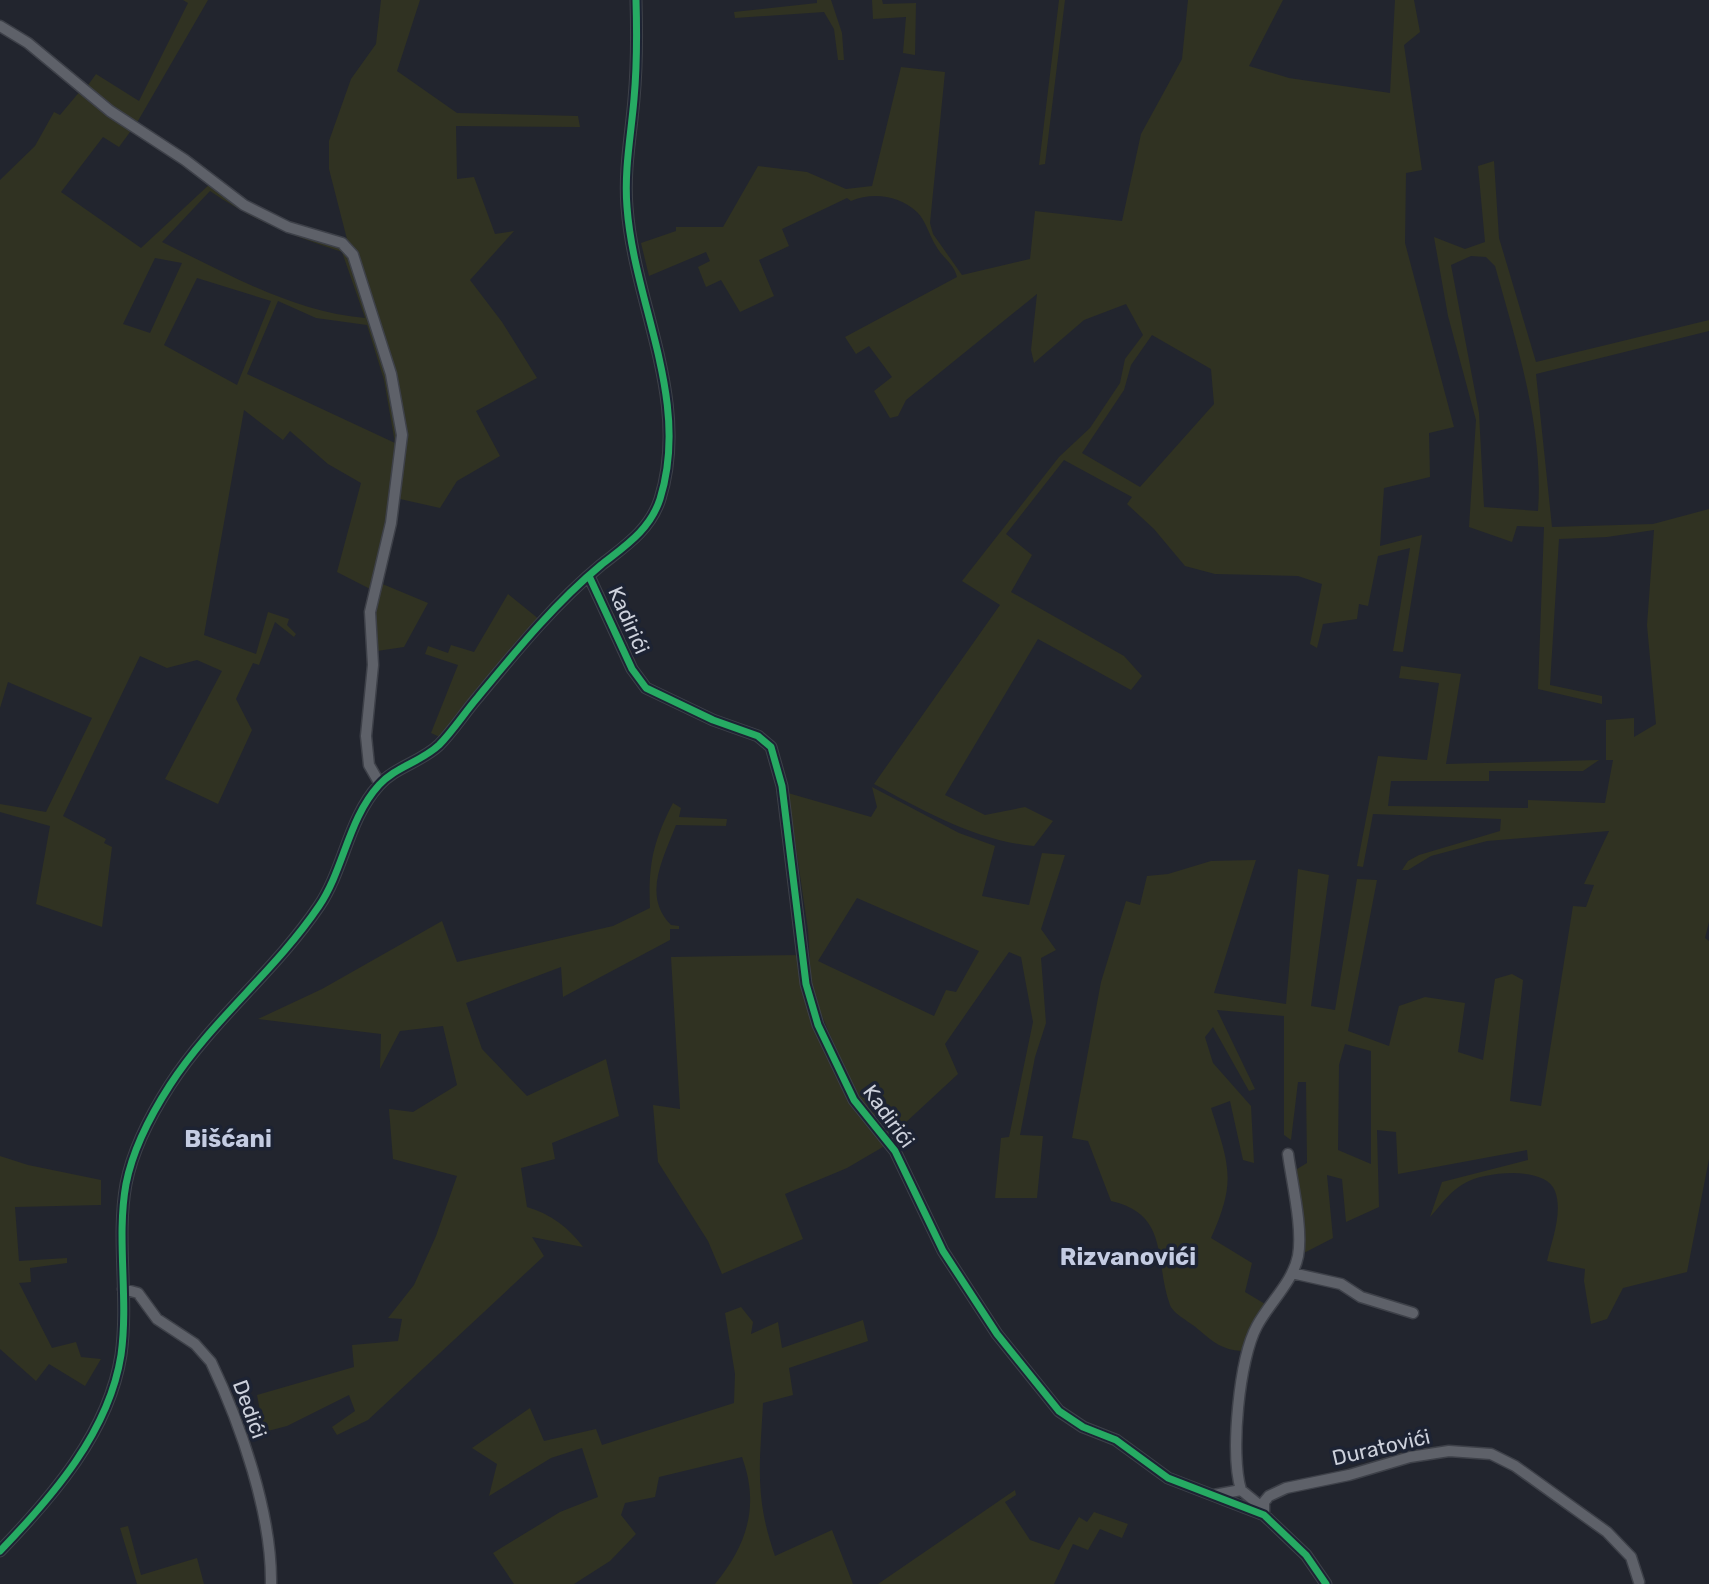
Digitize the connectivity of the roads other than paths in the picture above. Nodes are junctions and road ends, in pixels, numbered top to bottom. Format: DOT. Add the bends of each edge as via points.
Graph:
graph roads {
  1 [pos="636,0"];
  2 [pos="0,26"];
  3 [pos="589,576"];
  4 [pos="380,784"];
  5 [pos="1288,1154"];
  6 [pos="1292,1273"];
  7 [pos="123,1289"];
  8 [pos="1413,1313"];
  9 [pos="1241,1490"];
  10 [pos="1210,1495"];
  11 [pos="1264,1512"];
  12 [pos="0,1551"];
  13 [pos="1639,1583"];
  14 [pos="271,1584"];
  15 [pos="1326,1584"];
  1 -- 3 [label="street" via="627,209 666,401 666,472 648,524"];
  2 -- 4 [label="street" via="244,205 288,227 342,243 353,255 391,373 402,435 391,523 370,612 373,665 366,737 369,765"];
  3 -- 4 [label="street" via="553,610 438,746"];
  3 -- 10 [label="street, Kadirići" via="632,670 646,688 758,736 771,747 782,786 806,984 818,1025 854,1100 895,1151 965,1287 1059,1411 1116,1440 1168,1478"];
  4 -- 7 [label="street" via="358,819 316,910 186,1062 145,1128 126,1185"];
  5 -- 6 [label="street" via="1299,1244"];
  6 -- 8 [label="street" via="1341,1284 1361,1297"];
  6 -- 9 [label="street" via="1248,1347 1237,1432"];
  7 -- 12 [label="street" via="121,1352 97,1424 48,1498"];
  7 -- 14 [label="street, Dedići" via="138,1293 157,1320 195,1344 214,1369 266,1518"];
  9 -- 10 [label="street"];
  9 -- 11 [label="street"];
  10 -- 11 [label="street, Kadirići"];
  11 -- 13 [label="street, Duratovići" via="1269,1496 1277,1491 1410,1457 1449,1451 1491,1454 1607,1531 1631,1557"];
  11 -- 15 [label="street, Kadirići" via="1306,1555"];
}
